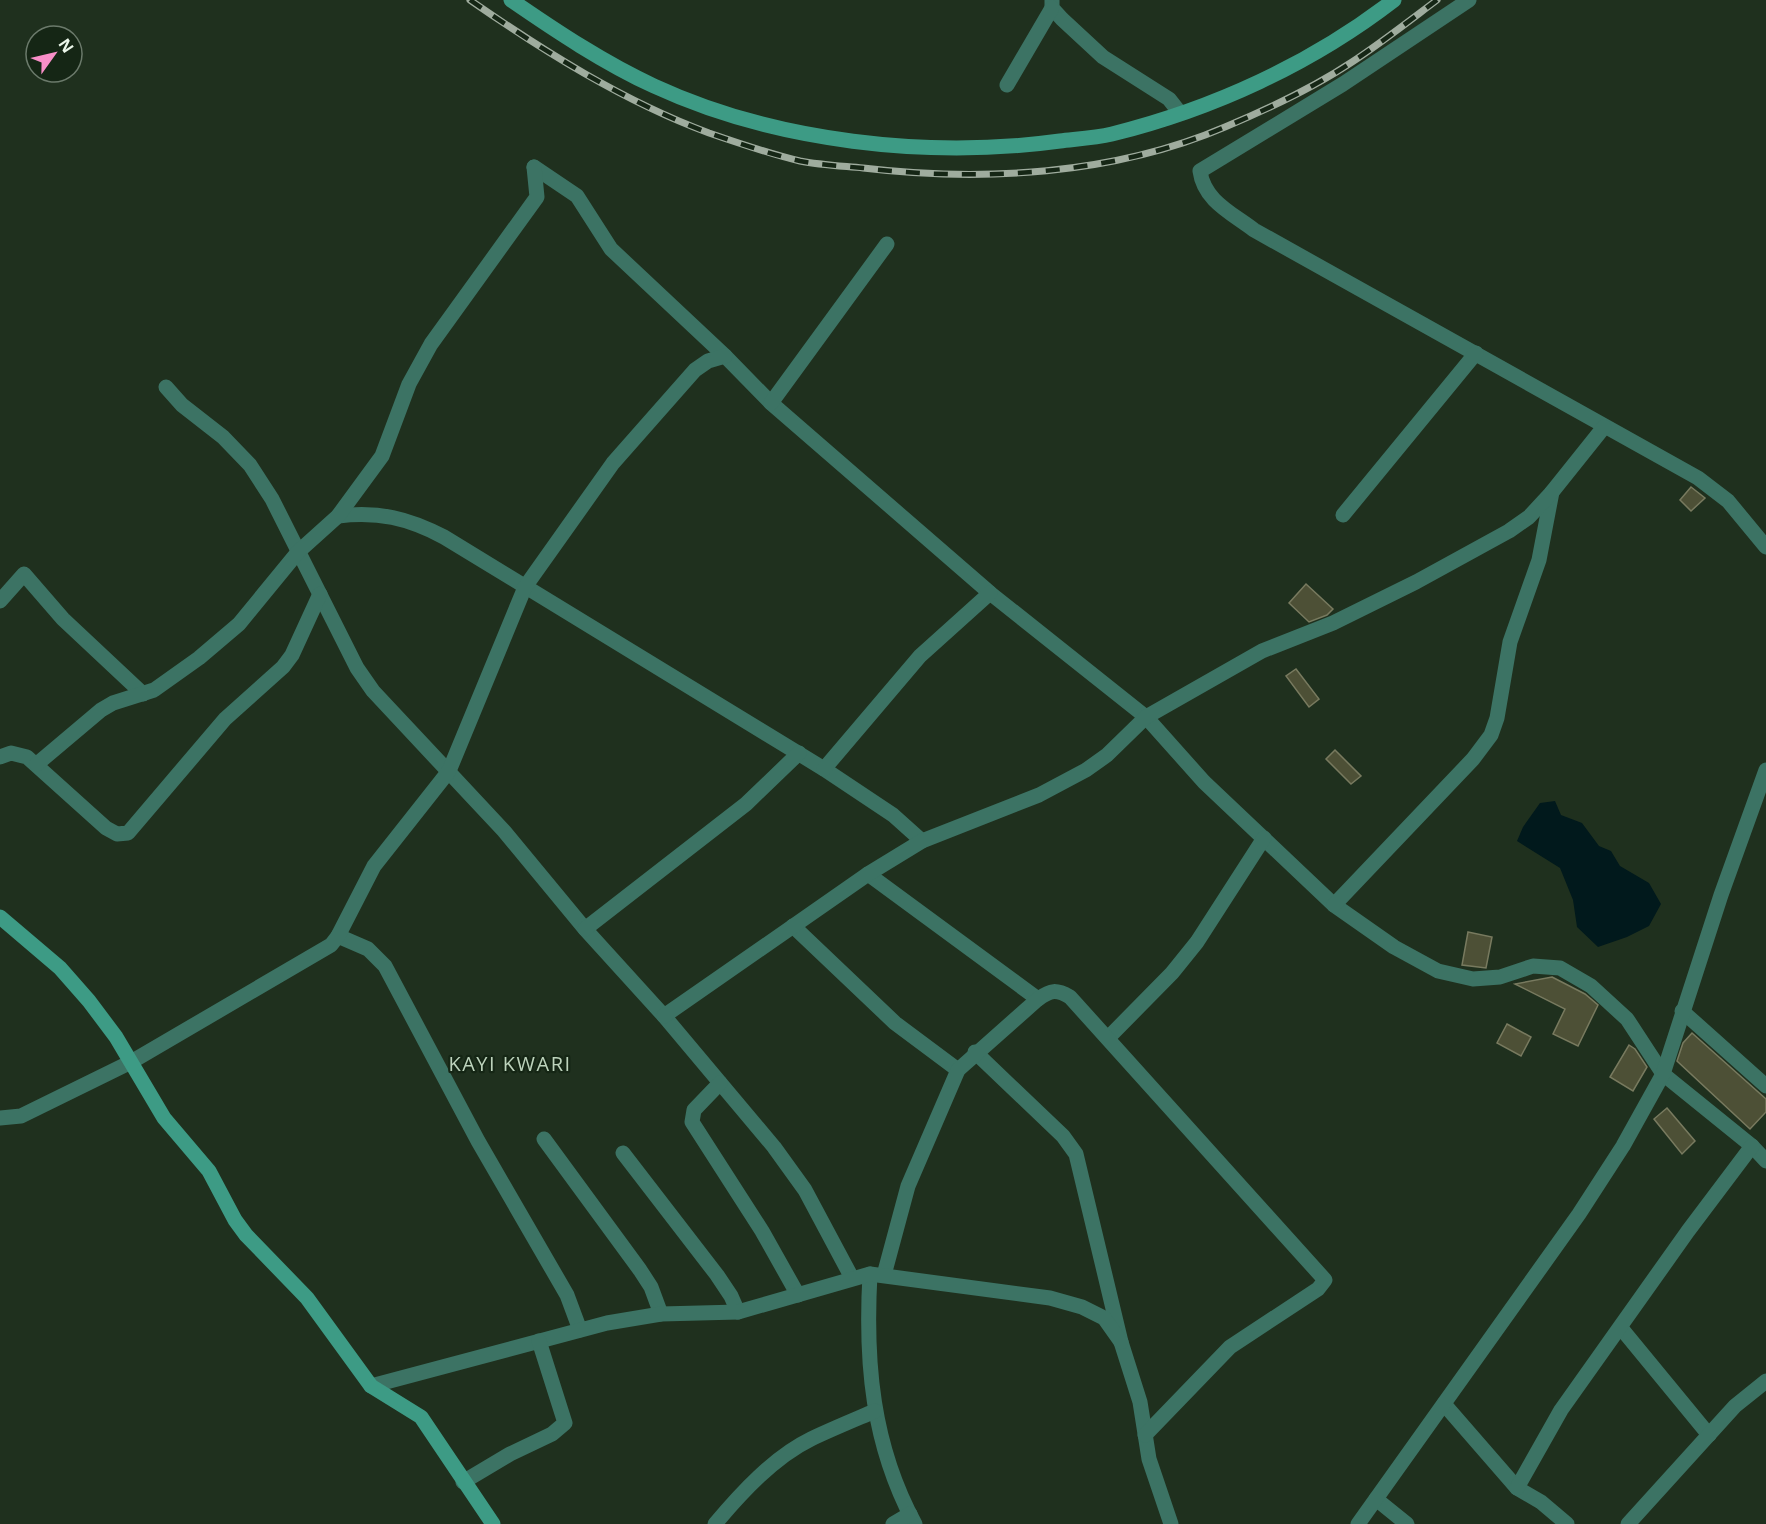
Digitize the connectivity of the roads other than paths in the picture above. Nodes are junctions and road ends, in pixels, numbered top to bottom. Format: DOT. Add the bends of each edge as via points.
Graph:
graph roads {
  1 [pos="511,0"];
  2 [pos="1394,0"];
  3 [pos="1469,0"];
  4 [pos="1052,4"];
  5 [pos="1007,84"];
  6 [pos="1180,113"];
  7 [pos="887,244"];
  8 [pos="1476,353"];
  9 [pos="725,356"];
  10 [pos="166,387"];
  11 [pos="771,403"];
  12 [pos="1604,427"];
  13 [pos="1552,492"];
  14 [pos="1343,515"];
  15 [pos="338,516"];
  16 [pos="1766,547"];
  17 [pos="298,552"];
  18 [pos="525,587"];
  19 [pos="990,593"];
  20 [pos="320,594"];
  21 [pos="0,601"];
  22 [pos="143,694"];
  23 [pos="1146,717"];
  24 [pos="799,753"];
  25 [pos="0,757"];
  26 [pos="38,764"];
  27 [pos="824,769"];
  28 [pos="1766,770"];
  29 [pos="449,771"];
  30 [pos="1264,838"];
  31 [pos="922,841"];
  32 [pos="868,874"];
  33 [pos="1335,905"];
  34 [pos="0,917"];
  35 [pos="793,926"];
  36 [pos="585,929"];
  37 [pos="338,936"];
  38 [pos="1038,999"];
  39 [pos="1682,1011"];
  40 [pos="664,1016"];
  41 [pos="1109,1037"];
  42 [pos="975,1052"];
  43 [pos="131,1062"];
  44 [pos="958,1070"];
  45 [pos="1663,1074"];
  46 [pos="1764,1080"];
  47 [pos="720,1083"];
  48 [pos="0,1118"];
  49 [pos="544,1139"];
  50 [pos="1752,1146"];
  51 [pos="623,1154"];
  52 [pos="1766,1161"];
  53 [pos="877,1274"];
  54 [pos="852,1278"];
  55 [pos="798,1295"];
  56 [pos="738,1312"];
  57 [pos="661,1314"];
  58 [pos="1621,1329"];
  59 [pos="580,1330"];
  60 [pos="539,1341"];
  61 [pos="1121,1342"];
  62 [pos="1766,1380"];
  63 [pos="371,1386"];
  64 [pos="1444,1404"];
  65 [pos="875,1412"];
  66 [pos="1145,1435"];
  67 [pos="1709,1435"];
  68 [pos="463,1482"];
  69 [pos="1517,1488"];
  70 [pos="1376,1499"];
  71 [pos="913,1519"];
  72 [pos="493,1524"];
  73 [pos="715,1524"];
  74 [pos="893,1524"];
  75 [pos="1171,1524"];
  76 [pos="1358,1524"];
  77 [pos="1407,1524"];
  78 [pos="1567,1524"];
  79 [pos="1628,1524"];
  1 -- 6 [label="street" via="550,27 654,86 730,114 813,135 917,148 1025,146 1110,135"];
  2 -- 6 [label="street" via="1282,71"];
  3 -- 8 [label="street" via="1200,171 1202,183 1219,206 1254,230"];
  4 -- 5 [label="street"];
  4 -- 6 [label="street" via="1103,57 1169,99"];
  7 -- 11 [label="street"];
  8 -- 12 [label="street"];
  8 -- 14 [label="street"];
  9 -- 11 [label="street"];
  9 -- 15 [label="street" via="611,249 577,196 534,166 537,197 432,344 410,384 382,456"];
  9 -- 18 [label="street" via="695,370 628,445"];
  10 -- 17 [label="street" via="250,465"];
  11 -- 19 [label="street"];
  12 -- 13 [label="street"];
  12 -- 16 [label="street" via="1698,478 1728,501"];
  13 -- 23 [label="street" via="1529,517 1509,531 1333,623 1262,651"];
  13 -- 33 [label="street" via="1539,560 1510,642 1491,735"];
  15 -- 17 [label="street"];
  15 -- 18 [label="street" via="388,515 417,523"];
  17 -- 20 [label="street"];
  17 -- 22 [label="street" via="239,624 199,658"];
  18 -- 24 [label="street"];
  18 -- 29 [label="street"];
  19 -- 23 [label="street"];
  19 -- 27 [label="street" via="920,656"];
  20 -- 26 [label="street" via="283,667 225,719 128,833 117,834 106,828"];
  20 -- 29 [label="street" via="357,668 373,691"];
  21 -- 22 [label="street" via="24,574 63,619"];
  22 -- 26 [label="street" via="101,710"];
  23 -- 30 [label="street" via="1204,782"];
  23 -- 31 [label="street" via="1086,770 1039,795"];
  24 -- 27 [label="street"];
  24 -- 36 [label="street" via="746,804"];
  25 -- 26 [label="street" via="11,753"];
  27 -- 31 [label="street" via="892,815"];
  28 -- 39 [label="street"];
  29 -- 36 [label="street"];
  29 -- 37 [label="street" via="374,866"];
  30 -- 33 [label="street"];
  30 -- 41 [label="street" via="1197,942"];
  31 -- 32 [label="street"];
  32 -- 35 [label="street"];
  32 -- 38 [label="street"];
  33 -- 45 [label="street" via="1394,947 1438,971 1473,979 1500,977 1533,966 1560,968 1591,986 1627,1019"];
  34 -- 43 [label="street" via="60,968 96,1010"];
  35 -- 40 [label="street"];
  35 -- 44 [label="street" via="894,1023"];
  36 -- 40 [label="street"];
  37 -- 43 [label="street" via="322,952"];
  37 -- 59 [label="street" via="368,949 385,966 478,1141 567,1295"];
  38 -- 41 [label="street" via="1050,991 1059,991"];
  38 -- 42 [label="street"];
  39 -- 45 [label="street"];
  39 -- 46 [label="street"];
  40 -- 47 [label="street"];
  41 -- 66 [label="street" via="1325,1280 1230,1347"];
  42 -- 44 [label="street"];
  42 -- 61 [label="street" via="1063,1136 1076,1154"];
  43 -- 48 [label="street" via="21,1116"];
  43 -- 63 [label="street" via="164,1118 209,1171 235,1220 307,1298"];
  44 -- 53 [label="street" via="908,1186"];
  45 -- 50 [label="street"];
  45 -- 64 [label="street" via="1579,1214"];
  47 -- 54 [label="street" via="805,1190"];
  47 -- 55 [label="street" via="694,1110 692,1122"];
  49 -- 57 [label="street" via="640,1270"];
  50 -- 52 [label="street"];
  50 -- 58 [label="street"];
  51 -- 56 [label="street" via="717,1275"];
  53 -- 54 [label="street"];
  53 -- 61 [label="street" via="1050,1298 1104,1318"];
  53 -- 65 [label="street" via="867,1331"];
  54 -- 55 [label="street"];
  55 -- 56 [label="street"];
  56 -- 57 [label="street"];
  57 -- 59 [label="street"];
  58 -- 67 [label="street"];
  58 -- 69 [label="street" via="1557,1417"];
  59 -- 60 [label="street"];
  60 -- 63 [label="street"];
  60 -- 68 [label="street" via="565,1423 552,1434"];
  61 -- 66 [label="street" via="1140,1402"];
  62 -- 67 [label="street"];
  63 -- 68 [label="street" via="421,1417"];
  64 -- 69 [label="street"];
  64 -- 70 [label="street"];
  65 -- 71 [label="street" via="888,1467"];
  65 -- 73 [label="street" via="809,1440 752,1484"];
  66 -- 75 [label="street"];
  67 -- 79 [label="street"];
  68 -- 72 [label="street"];
  69 -- 78 [label="street"];
  70 -- 76 [label="street"];
  70 -- 77 [label="street"];
  71 -- 74 [label="street"];
}
